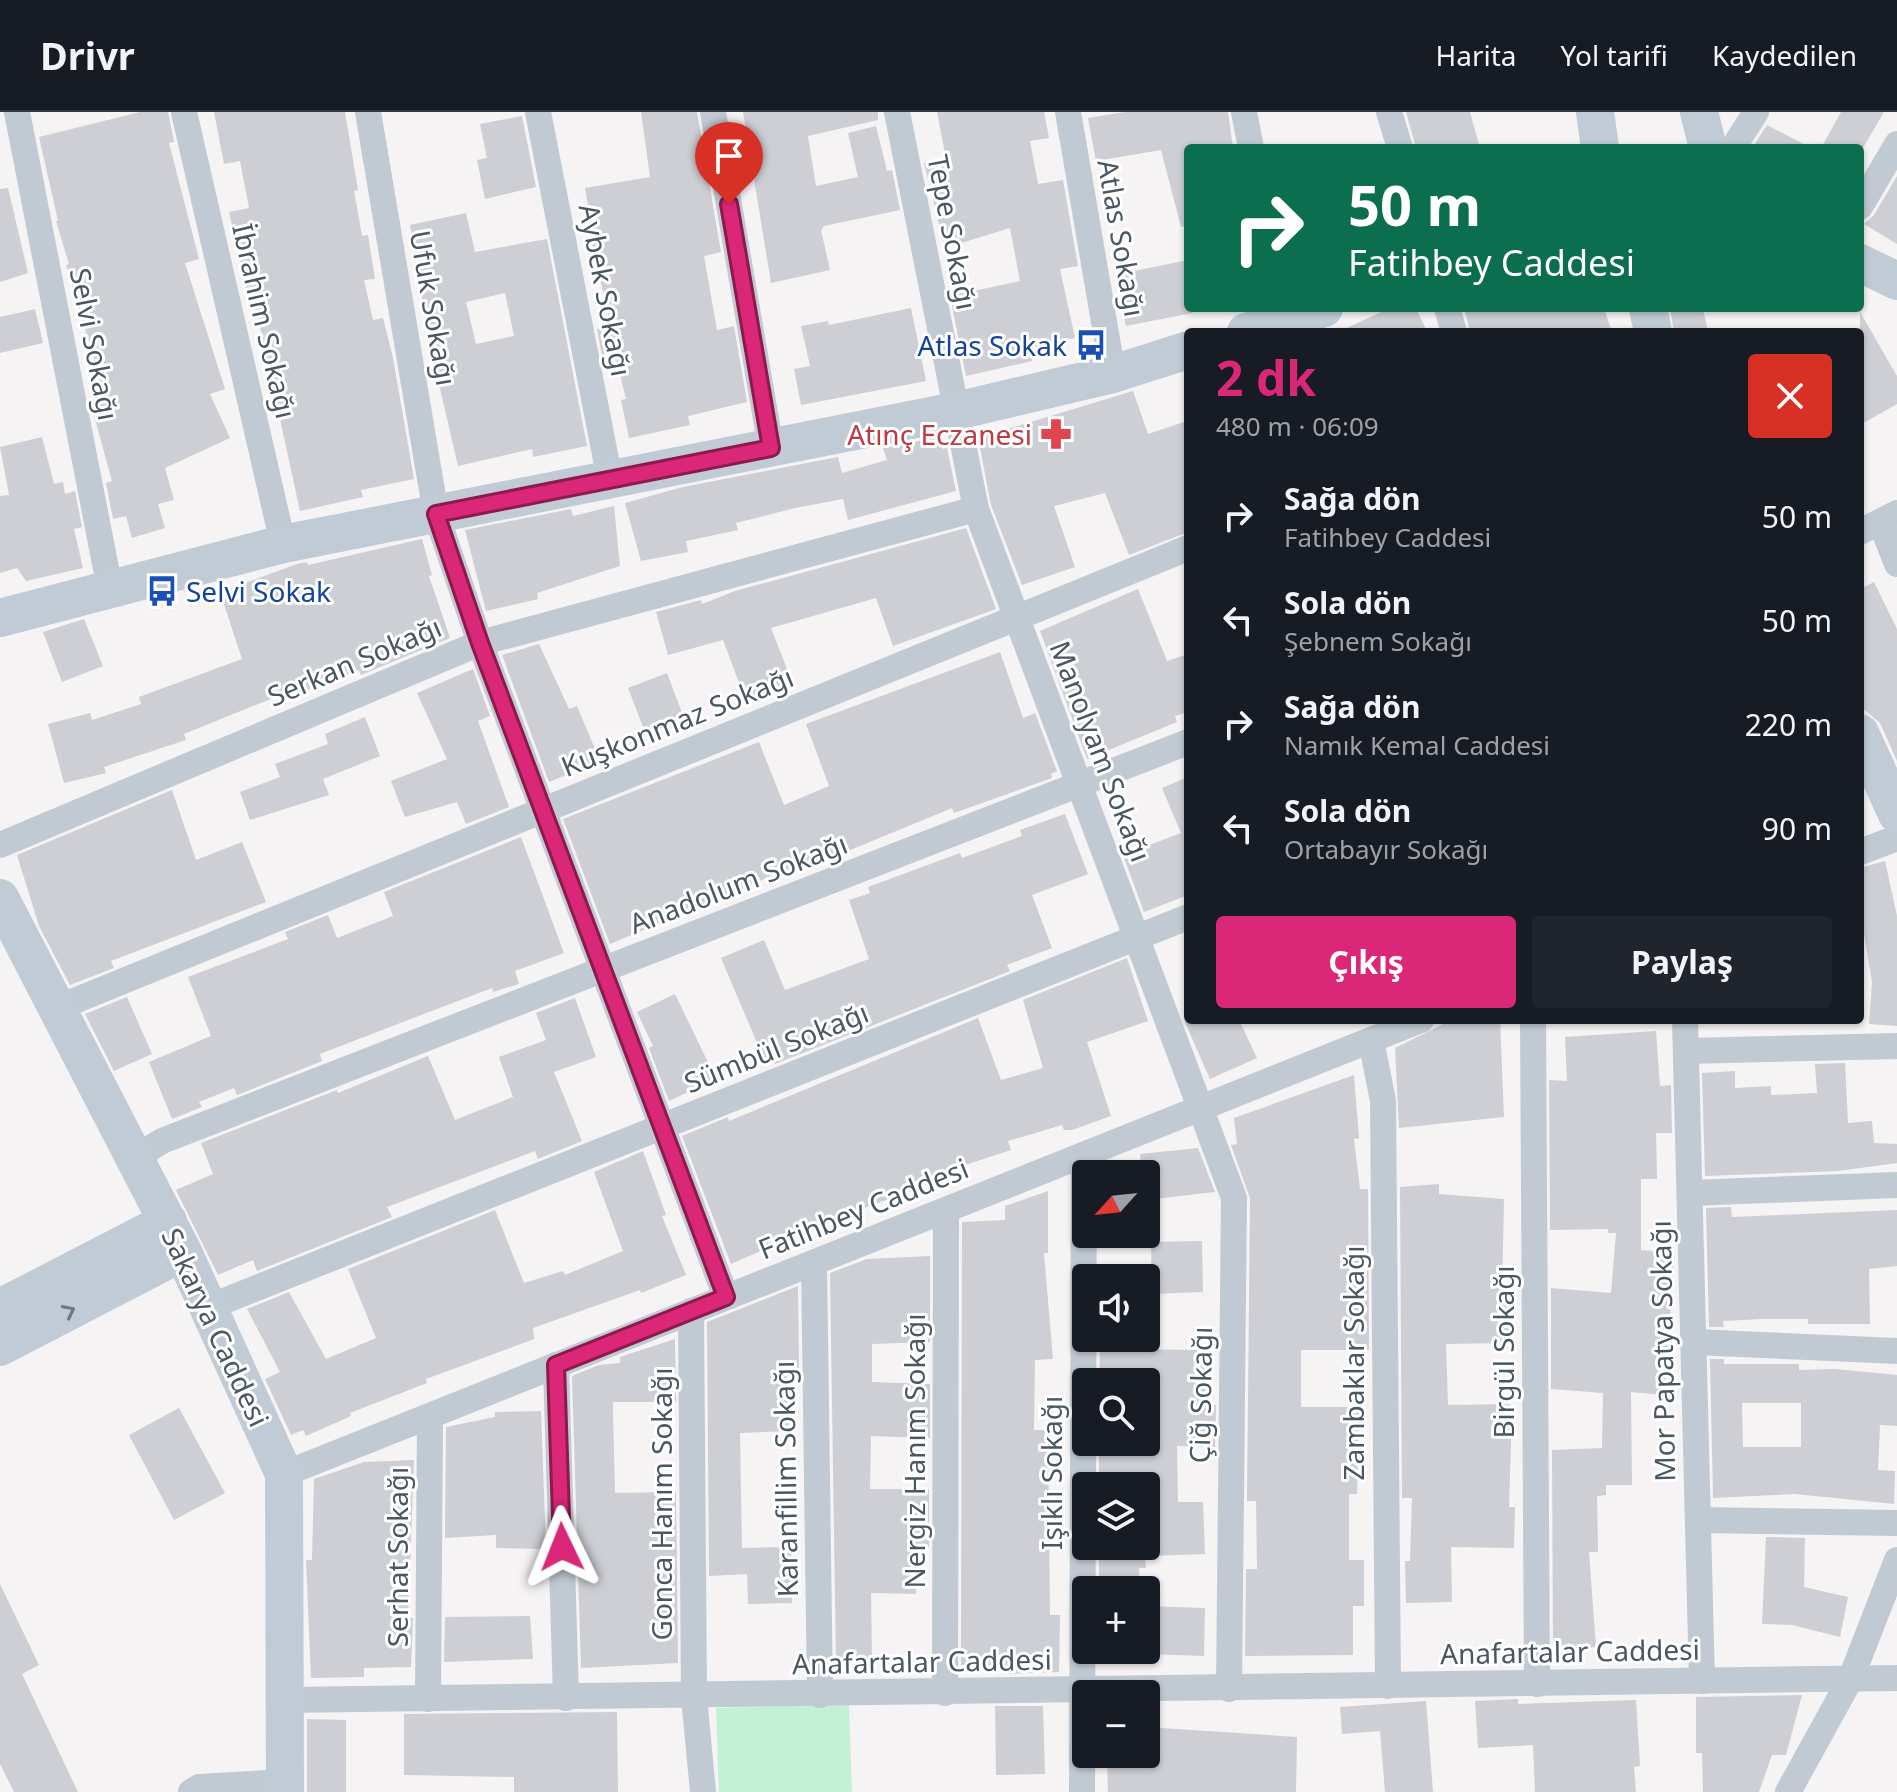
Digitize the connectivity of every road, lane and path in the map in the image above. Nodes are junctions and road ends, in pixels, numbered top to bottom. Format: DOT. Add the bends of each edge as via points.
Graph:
graph roads {
  1 [pos="184,112"];
  2 [pos="368,112"];
  3 [pos="538,112"];
  4 [pos="713,112"];
  5 [pos="897,112"];
  6 [pos="1068,112"];
  7 [pos="1244,112"];
  8 [pos="1389,112"];
  9 [pos="1595,112"];
  10 [pos="1699,112"];
  11 [pos="1756,112"];
  12 [pos="19,116"];
  13 [pos="1250,144"];
  14 [pos="1399,144"];
  15 [pos="1599,144"];
  16 [pos="1707,144"];
  17 [pos="1736,144"];
  18 [pos="1897,144"];
  19 [pos="1864,200"];
  20 [pos="1864,265"];
  21 [pos="1897,281"];
  22 [pos="1298,312"];
  23 [pos="1256,328"];
  24 [pos="1184,351"];
  25 [pos="1113,374"];
  26 [pos="956,411"];
  27 [pos="771,448"];
  28 [pos="610,480"];
  29 [pos="976,509"];
  30 [pos="436,514"];
  31 [pos="1879,523"];
  32 [pos="283,544"];
  33 [pos="1184,550"];
  34 [pos="1897,564"];
  35 [pos="110,589"];
  36 [pos="1016,617"];
  37 [pos="0,618"];
  38 [pos="480,643"];
  39 [pos="1864,742"];
  40 [pos="1184,744"];
  41 [pos="1080,785"];
  42 [pos="543,810"];
  43 [pos="1897,814"];
  44 [pos="1897,838"];
  45 [pos="0,845"];
  46 [pos="1864,850"];
  47 [pos="0,898"];
  48 [pos="1184,919"];
  49 [pos="1137,937"];
  50 [pos="603,970"];
  51 [pos="57,1008"];
  52 [pos="1411,1024"];
  53 [pos="1533,1024"];
  54 [pos="1685,1024"];
  55 [pos="1371,1040"];
  56 [pos="1897,1046"];
  57 [pos="1688,1051"];
  58 [pos="1201,1108"];
  59 [pos="662,1127"];
  60 [pos="1084,1155"];
  61 [pos="135,1158"];
  62 [pos="1897,1185"];
  63 [pos="1691,1193"];
  64 [pos="946,1210"];
  65 [pos="176,1236"];
  66 [pos="814,1263"];
  67 [pos="726,1297"];
  68 [pos="209,1307"];
  69 [pos="0,1308"];
  70 [pos="691,1311"];
  71 [pos="1694,1342"];
  72 [pos="0,1347"];
  73 [pos="1897,1351"];
  74 [pos="556,1365"];
  75 [pos="430,1416"];
  76 [pos="284,1474"];
  77 [pos="1698,1520"];
  78 [pos="1897,1523"];
  79 [pos="1897,1560"];
  80 [pos="1851,1678"];
  81 [pos="1897,1678"];
  82 [pos="1082,1680"];
  83 [pos="1702,1681"];
  84 [pos="1537,1684"];
  85 [pos="1388,1686"];
  86 [pos="1229,1689"];
  87 [pos="1160,1690"];
  88 [pos="1072,1691"];
  89 [pos="945,1693"];
  90 [pos="820,1695"];
  91 [pos="694,1697"];
  92 [pos="566,1698"];
  93 [pos="428,1699"];
  94 [pos="284,1700"];
  95 [pos="1082,1768"];
  96 [pos="285,1787"];
  97 [pos="191,1792"];
  98 [pos="703,1792"];
  99 [pos="1082,1792"];
  100 [pos="1788,1792"];
  1 -- 32 [label="street, İbrahim Sokağı"];
  2 -- 30 [label="street, Ufuk Sokağı"];
  3 -- 28 [label="street, Aybek Sokağı"];
  4 -- 27 [label="street"];
  5 -- 26 [label="street, Tepe Sokağı"];
  6 -- 25 [label="street, Atlas Sokağı"];
  7 -- 13 [label="street"];
  8 -- 14 [label="street"];
  9 -- 15 [label="street"];
  10 -- 16 [label="street"];
  11 -- 17 [label="street"];
  12 -- 35 [label="street, Selvi Sokağı"];
  18 -- 19 [label="street"];
  20 -- 21 [label="street"];
  22 -- 23 [label="street"];
  24 -- 25 [label="street"];
  25 -- 26 [label="street"];
  26 -- 27 [label="street"];
  26 -- 29 [label="street, Manolyam Sokağı"];
  27 -- 28 [label="street"];
  28 -- 30 [label="street"];
  29 -- 36 [label="street, Manolyam Sokağı"];
  29 -- 38 [label="street, Serkan Sokağı"];
  30 -- 32 [label="street"];
  30 -- 38 [label="street, Ufuk Sokağı"];
  31 -- 34 [label="street"];
  32 -- 35 [label="street"];
  33 -- 36 [label="street, Kuşkonmaz Sokağı"];
  35 -- 37 [label="street"];
  36 -- 41 [label="street, Manolyam Sokağı"];
  36 -- 42 [label="street, Kuşkonmaz Sokağı"];
  38 -- 42 [label="street, Ufuk Sokağı"];
  38 -- 45 [label="street, Serkan Sokağı"];
  39 -- 43 [label="street"];
  40 -- 41 [label="street, Anadolum Sokağı"];
  41 -- 49 [label="street, Manolyam Sokağı"];
  41 -- 50 [label="street, Anadolum Sokağı"];
  42 -- 50 [label="street, Ufuk Sokağı"];
  42 -- 51 [label="street, Kuşkonmaz Sokağı"];
  44 -- 46 [label="street"];
  47 -- 51 [label="street, Sakarya Caddesi"];
  48 -- 49 [label="street, Sümbül Sokağı"];
  49 -- 58 [label="street, Manolyam Sokağı"];
  49 -- 59 [label="street, Sümbül Sokağı"];
  50 -- 59 [label="street, Ufuk Sokağı"];
  50 -- 61 [label="street, Anadolum Sokağı" via="162,1141"];
  51 -- 61 [label="street, Sakarya Caddesi"];
  52 -- 55 [label="street, Fatihbey Caddesi"];
  53 -- 84 [label="street, Birgül Sokağı"];
  54 -- 57 [label="street, Mor Papatya Sokağı"];
  55 -- 58 [label="street, Fatihbey Caddesi"];
  55 -- 85 [label="street, Zambaklar Sokağı" via="1383,1101"];
  56 -- 57 [label="street"];
  57 -- 63 [label="street, Mor Papatya Sokağı"];
  58 -- 60 [label="street, Fatihbey Caddesi"];
  58 -- 86 [label="street, Çiğ Sokağı" via="1234,1198"];
  59 -- 67 [label="street, Ufuk Sokağı"];
  59 -- 68 [label="street, Sümbül Sokağı"];
  60 -- 64 [label="street, Fatihbey Caddesi"];
  60 -- 82 [label="street, Işıklı Sokağı"];
  61 -- 65 [label="street, Sakarya Caddesi"];
  62 -- 63 [label="street"];
  63 -- 71 [label="street, Mor Papatya Sokağı"];
  64 -- 66 [label="street, Fatihbey Caddesi"];
  64 -- 89 [label="street, Nergiz Hanım Sokağı"];
  65 -- 68 [label="street, Sakarya Caddesi"];
  65 -- 69 [label="street"];
  72 -- 65 [label="street, one-way"];
  66 -- 67 [label="street, Fatihbey Caddesi"];
  66 -- 90 [label="street, Karanfillim Sokağı"];
  67 -- 70 [label="street, Fatihbey Caddesi"];
  68 -- 76 [label="street, Sakarya Caddesi"];
  70 -- 74 [label="street, Fatihbey Caddesi"];
  70 -- 91 [label="street, Gonca Hanım Sokağı"];
  71 -- 73 [label="street"];
  71 -- 77 [label="street, Mor Papatya Sokağı"];
  74 -- 75 [label="street, Fatihbey Caddesi"];
  74 -- 92 [label="street"];
  75 -- 76 [label="street, Fatihbey Caddesi"];
  75 -- 93 [label="street, Serhat Sokağı"];
  76 -- 94 [label="street, Sakarya Caddesi"];
  77 -- 78 [label="street"];
  77 -- 83 [label="street, Mor Papatya Sokağı"];
  79 -- 80 [label="street"];
  80 -- 81 [label="street, Anafartalar Caddesi"];
  80 -- 83 [label="street, Anafartalar Caddesi"];
  80 -- 100 [label="street"];
  83 -- 84 [label="street, Anafartalar Caddesi"];
  84 -- 85 [label="street, Anafartalar Caddesi"];
  85 -- 86 [label="street, Anafartalar Caddesi"];
  86 -- 87 [label="street, Anafartalar Caddesi"];
  88 -- 89 [label="street, Anafartalar Caddesi"];
  89 -- 90 [label="street, Anafartalar Caddesi"];
  90 -- 91 [label="street, Anafartalar Caddesi"];
  91 -- 92 [label="street, Anafartalar Caddesi"];
  91 -- 98 [label="street, Gonca Hanım Sokağı"];
  92 -- 93 [label="street, Anafartalar Caddesi"];
  93 -- 94 [label="street, Anafartalar Caddesi"];
  94 -- 96 [label="street, Sakarya Caddesi"];
  95 -- 99 [label="street, Işıklı Sokağı"];
  96 -- 97 [label="street" via="199,1787"];
}
